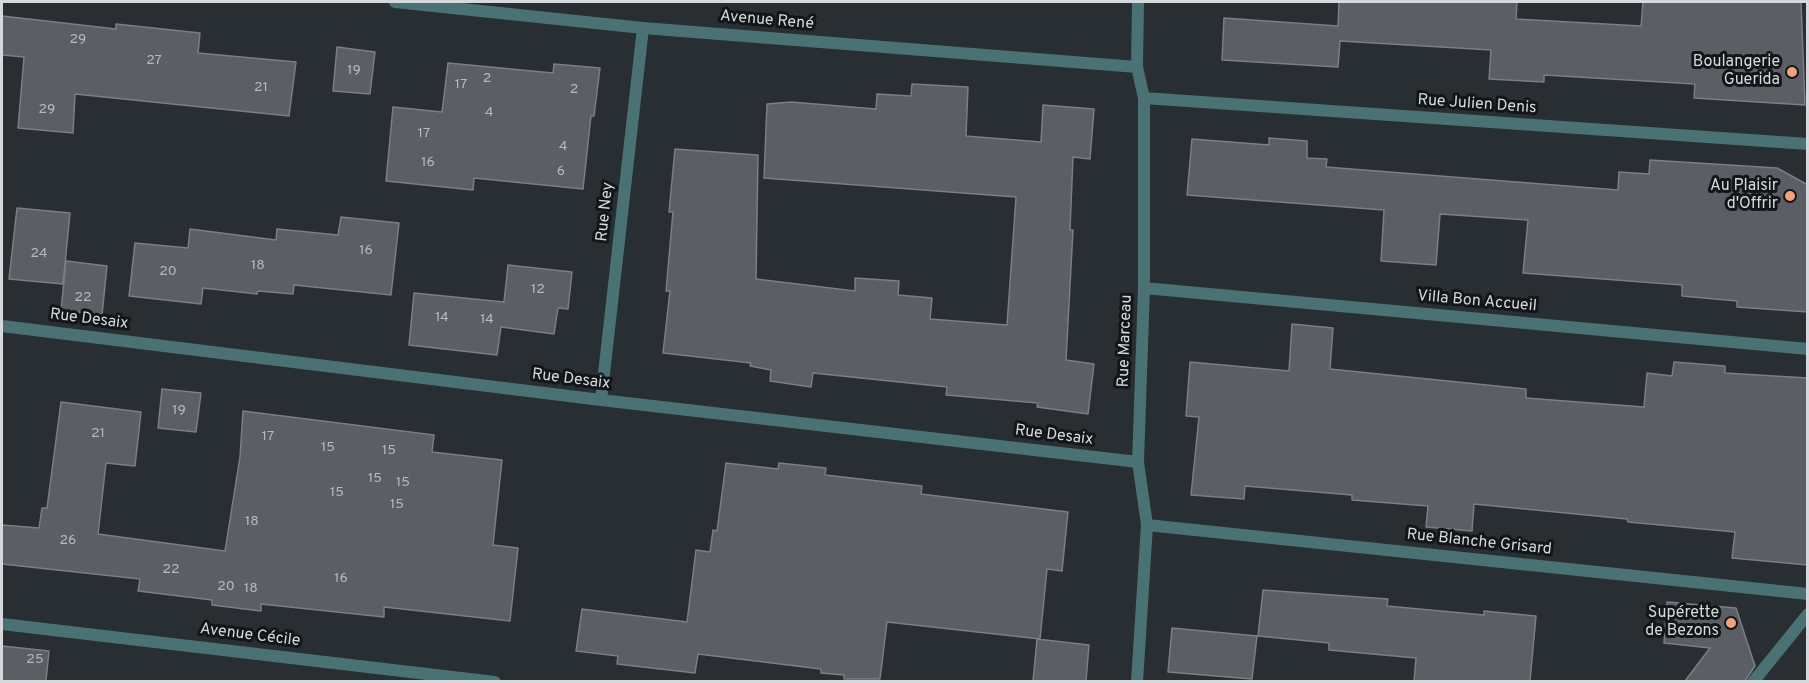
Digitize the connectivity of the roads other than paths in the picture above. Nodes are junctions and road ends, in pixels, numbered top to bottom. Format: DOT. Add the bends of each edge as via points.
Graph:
graph roads {
  1 [pos="395,2"];
  2 [pos="1138,2"];
  3 [pos="643,28"];
  4 [pos="1137,67"];
  5 [pos="1144,98"];
  6 [pos="1808,144"];
  7 [pos="1144,288"];
  8 [pos="2,326"];
  9 [pos="1808,349"];
  10 [pos="601,400"];
  11 [pos="1138,462"];
  12 [pos="1147,525"];
  13 [pos="1808,594"];
  14 [pos="1808,614"];
  15 [pos="2,624"];
  16 [pos="495,681"];
  17 [pos="1137,681"];
  18 [pos="1753,681"];
  1 -- 3 [label="street, Avenue René"];
  2 -- 4 [label="street, Rue Marceau"];
  3 -- 4 [label="street, Avenue René"];
  3 -- 10 [label="street, Rue Ney"];
  4 -- 5 [label="street, Rue Marceau"];
  5 -- 6 [label="street, Rue Julien Denis"];
  5 -- 7 [label="street, Rue Marceau"];
  7 -- 9 [label="street, Villa Bon Accueil"];
  7 -- 11 [label="street, Rue Marceau"];
  8 -- 10 [label="street, Rue Desaix"];
  10 -- 11 [label="street, Rue Desaix"];
  11 -- 12 [label="street, Rue Marceau"];
  12 -- 13 [label="street, Rue Blanche Grisard"];
  12 -- 17 [label="street, Rue Marceau"];
  14 -- 18 [label="street"];
  15 -- 16 [label="street, Avenue Cécile"];
}
